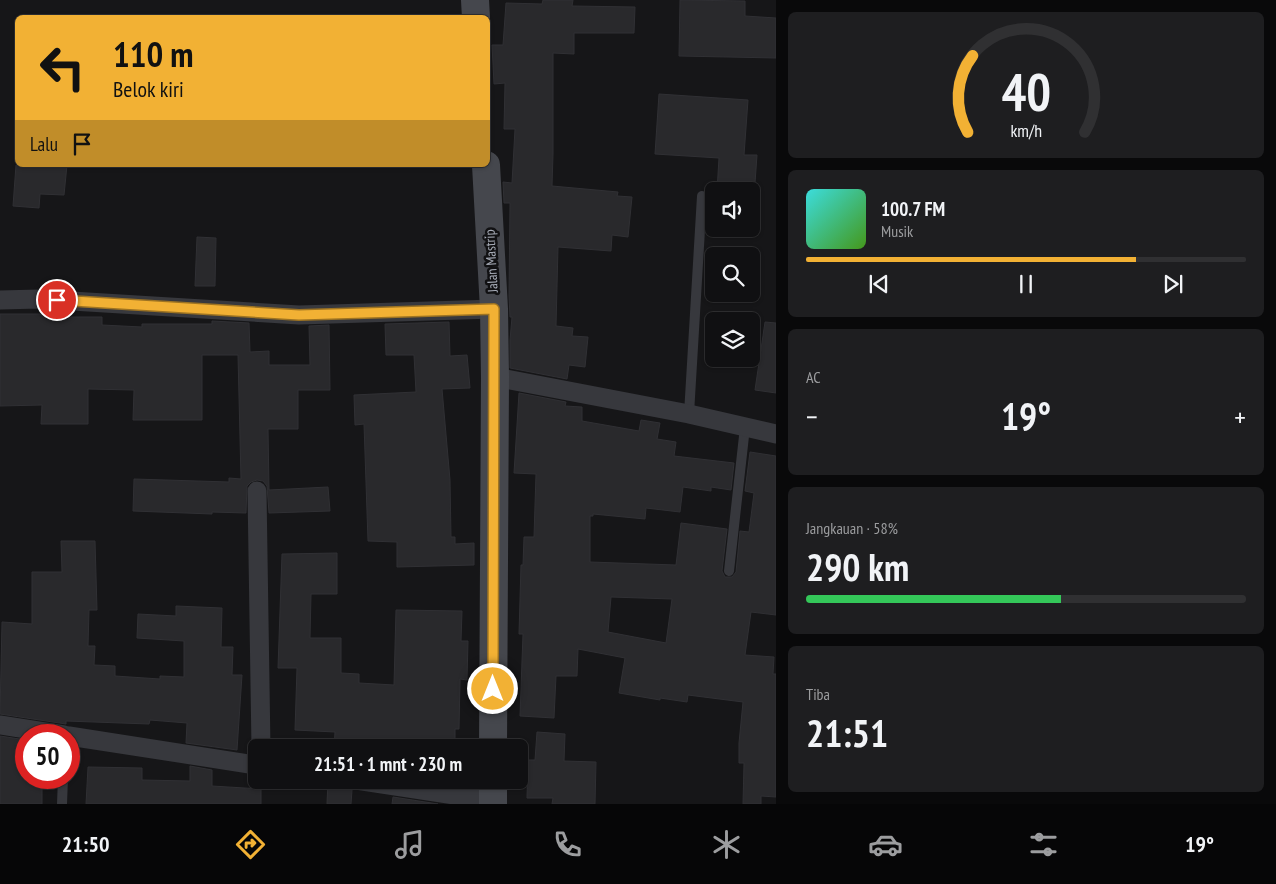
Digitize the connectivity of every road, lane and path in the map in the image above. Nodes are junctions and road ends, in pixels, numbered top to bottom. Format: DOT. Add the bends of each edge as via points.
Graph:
graph roads {
  1 [pos="475,0"];
  2 [pos="476,15"];
  3 [pos="486,167"];
  4 [pos="702,196"];
  5 [pos="0,300"];
  6 [pos="494,309"];
  7 [pos="495,377"];
  8 [pos="690,414"];
  9 [pos="745,427"];
  10 [pos="776,434"];
  11 [pos="257,490"];
  12 [pos="729,571"];
  13 [pos="0,725"];
  14 [pos="15,727"];
  15 [pos="80,738"];
  16 [pos="261,739"];
  17 [pos="493,739"];
  18 [pos="248,764"];
  19 [pos="63,789"];
  20 [pos="438,789"];
  21 [pos="493,795"];
  22 [pos="62,804"];
  1 -- 2 [label="main road"];
  3 -- 6 [label="main road, Jalan Mastrip"];
  4 -- 8 [label="lane"];
  5 -- 6 [label="street" via="39,299 299,315"];
  6 -- 7 [label="main road, Jalan Mastrip"];
  7 -- 8 [label="street"];
  7 -- 17 [label="main road, Jalan Mastrip"];
  8 -- 9 [label="street"];
  9 -- 10 [label="street"];
  9 -- 12 [label="lane"];
  11 -- 16 [label="street"];
  13 -- 14 [label="street"];
  15 -- 18 [label="street"];
  19 -- 22 [label="lane"];
  20 -- 21 [label="street"];
}
